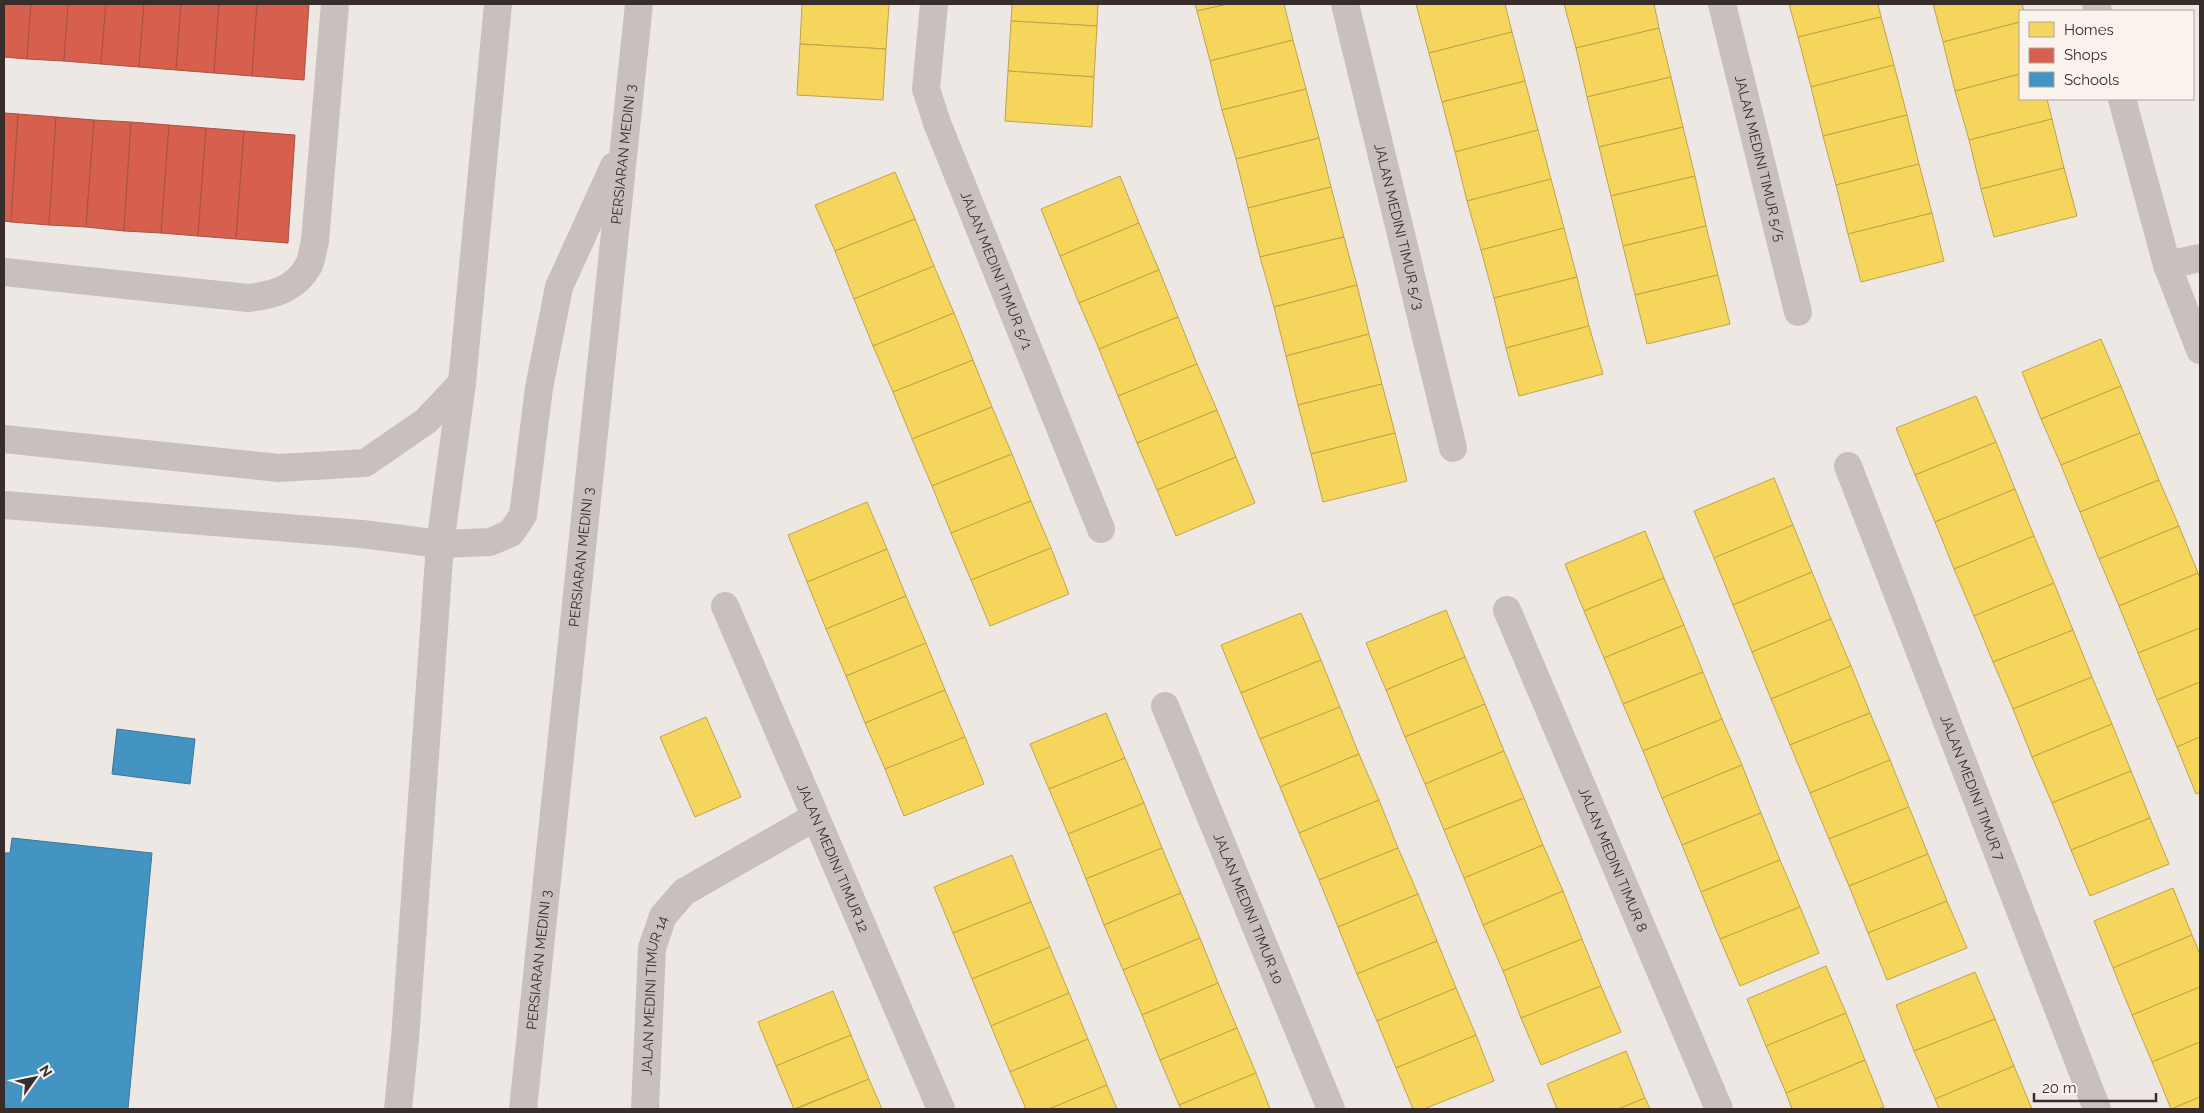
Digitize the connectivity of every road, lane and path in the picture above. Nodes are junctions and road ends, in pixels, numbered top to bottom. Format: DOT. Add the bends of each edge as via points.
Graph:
graph roads {
  1 [pos="335,4"];
  2 [pos="498,4"];
  3 [pos="639,4"];
  4 [pos="934,4"];
  5 [pos="1345,4"];
  6 [pos="1722,4"];
  7 [pos="2122,100"];
  8 [pos="624,145"];
  9 [pos="2200,258"];
  10 [pos="2167,265"];
  11 [pos="4,272"];
  12 [pos="1798,312"];
  13 [pos="2200,350"];
  14 [pos="462,383"];
  15 [pos="4,440"];
  16 [pos="1453,448"];
  17 [pos="1848,466"];
  18 [pos="4,505"];
  19 [pos="1100,529"];
  20 [pos="440,544"];
  21 [pos="726,606"];
  22 [pos="1507,610"];
  23 [pos="1165,706"];
  24 [pos="815,817"];
  25 [pos="398,1109"];
  26 [pos="522,1109"];
  27 [pos="645,1109"];
  28 [pos="941,1109"];
  29 [pos="1331,1109"];
  30 [pos="1719,1109"];
  31 [pos="2097,1109"];
  1 -- 11 [label="street" via="316,241 309,265 293,284 272,295 248,298"];
  2 -- 14 [label="street"];
  3 -- 8 [label="street, PERSIARAN MEDINI 3"];
  4 -- 19 [label="street, JALAN MEDINI TIMUR 5/1" via="926,89"];
  5 -- 16 [label="street, JALAN MEDINI TIMUR 5/3"];
  6 -- 12 [label="street, JALAN MEDINI TIMUR 5/5"];
  7 -- 10 [label="street"];
  8 -- 20 [label="street" via="559,287 539,388 523,515 511,533 490,542"];
  8 -- 26 [label="street, PERSIARAN MEDINI 3"];
  9 -- 10 [label="street"];
  10 -- 13 [label="street"];
  14 -- 15 [label="street" via="426,421 365,463 279,468"];
  14 -- 20 [label="street"];
  17 -- 31 [label="street, JALAN MEDINI TIMUR 7"];
  18 -- 20 [label="street" via="362,534"];
  20 -- 25 [label="street"];
  21 -- 24 [label="street, JALAN MEDINI TIMUR 12"];
  22 -- 30 [label="street, JALAN MEDINI TIMUR 8"];
  23 -- 29 [label="street, JALAN MEDINI TIMUR 10"];
  24 -- 27 [label="street, JALAN MEDINI TIMUR 14" via="684,892 663,916 652,948"];
  24 -- 28 [label="street, JALAN MEDINI TIMUR 12"];
}
